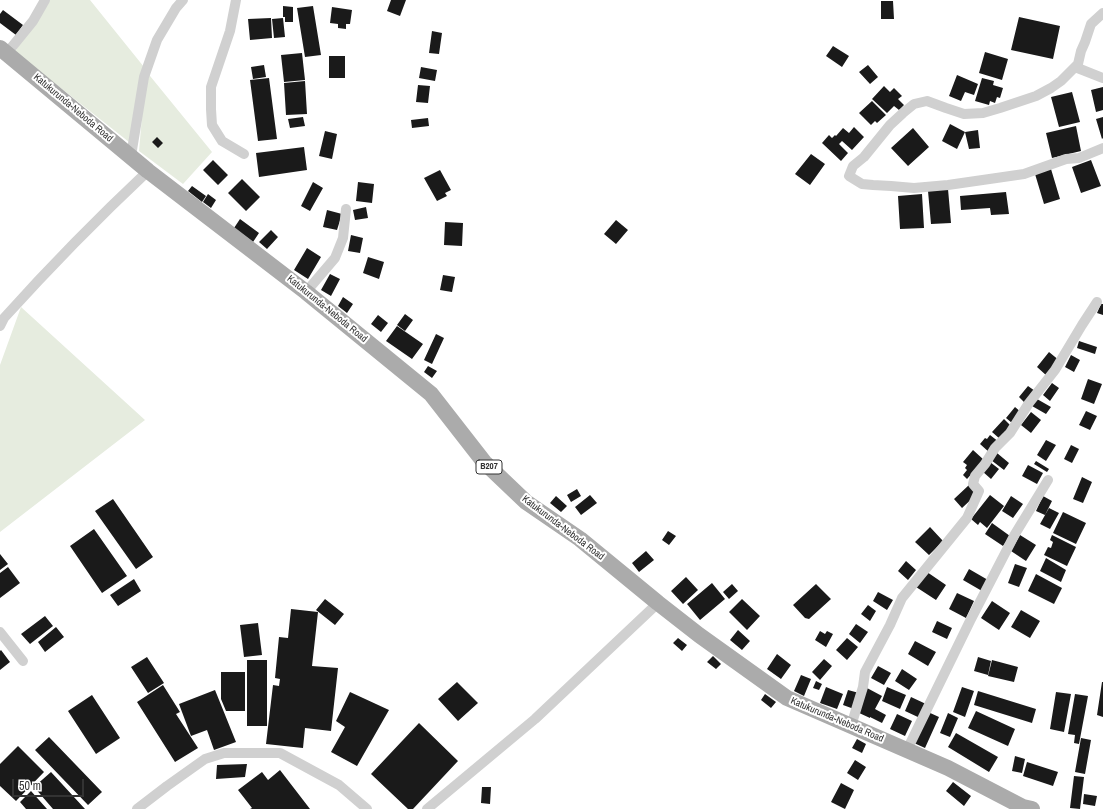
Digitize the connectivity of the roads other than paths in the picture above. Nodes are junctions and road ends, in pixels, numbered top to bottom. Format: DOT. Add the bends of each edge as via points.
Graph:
graph roads {
  1 [pos="45,0"];
  2 [pos="183,0"];
  3 [pos="236,0"];
  4 [pos="1103,13"];
  5 [pos="3,50"];
  6 [pos="1075,67"];
  7 [pos="1103,78"];
  8 [pos="1103,148"];
  9 [pos="244,154"];
  10 [pos="131,156"];
  11 [pos="148,171"];
  12 [pos="346,209"];
  13 [pos="306,292"];
  14 [pos="1097,302"];
  15 [pos="0,326"];
  16 [pos="1048,480"];
  17 [pos="658,603"];
  18 [pos="0,632"];
  19 [pos="23,661"];
  20 [pos="851,726"];
  21 [pos="907,750"];
  22 [pos="1026,808"];
  23 [pos="137,809"];
  24 [pos="367,809"];
  25 [pos="426,809"];
  1 -- 5 [label="street" via="33,21"];
  2 -- 10 [label="street" via="157,40 144,77"];
  3 -- 9 [label="street" via="230,31 211,87 211,109 212,125 222,141"];
  4 -- 6 [label="street" via="1091,24"];
  5 -- 10 [label="main road, Katukurunda-Neboda Road / B207"];
  6 -- 7 [label="street"];
  6 -- 8 [label="street" via="1061,81 1036,96 983,113 964,114 927,100 914,104 853,166 849,176 862,184 873,185 914,188 955,184 1024,174"];
  10 -- 11 [label="main road, Katukurunda-Neboda Road / B207"];
  11 -- 13 [label="main road, Katukurunda-Neboda Road / B207"];
  11 -- 15 [label="street" via="42,275"];
  12 -- 13 [label="street" via="343,238 335,258"];
  13 -- 17 [label="main road, Katukurunda-Neboda Road / B207" via="431,394 484,462 526,502 580,539"];
  14 -- 20 [label="street" via="1055,370 1010,433 995,448 975,476 973,484 980,491 967,518 902,598 865,672"];
  16 -- 21 [label="street" via="973,614"];
  17 -- 20 [label="main road, Katukurunda-Neboda Road / B207" via="787,698"];
  17 -- 25 [label="street" via="535,719"];
  18 -- 19 [label="street"];
  20 -- 21 [label="main road, Katukurunda-Neboda Road / B207"];
  21 -- 22 [label="main road, Katukurunda-Neboda Road / B207"];
  23 -- 24 [label="street" via="205,758 224,753 280,753 339,785"];
}
